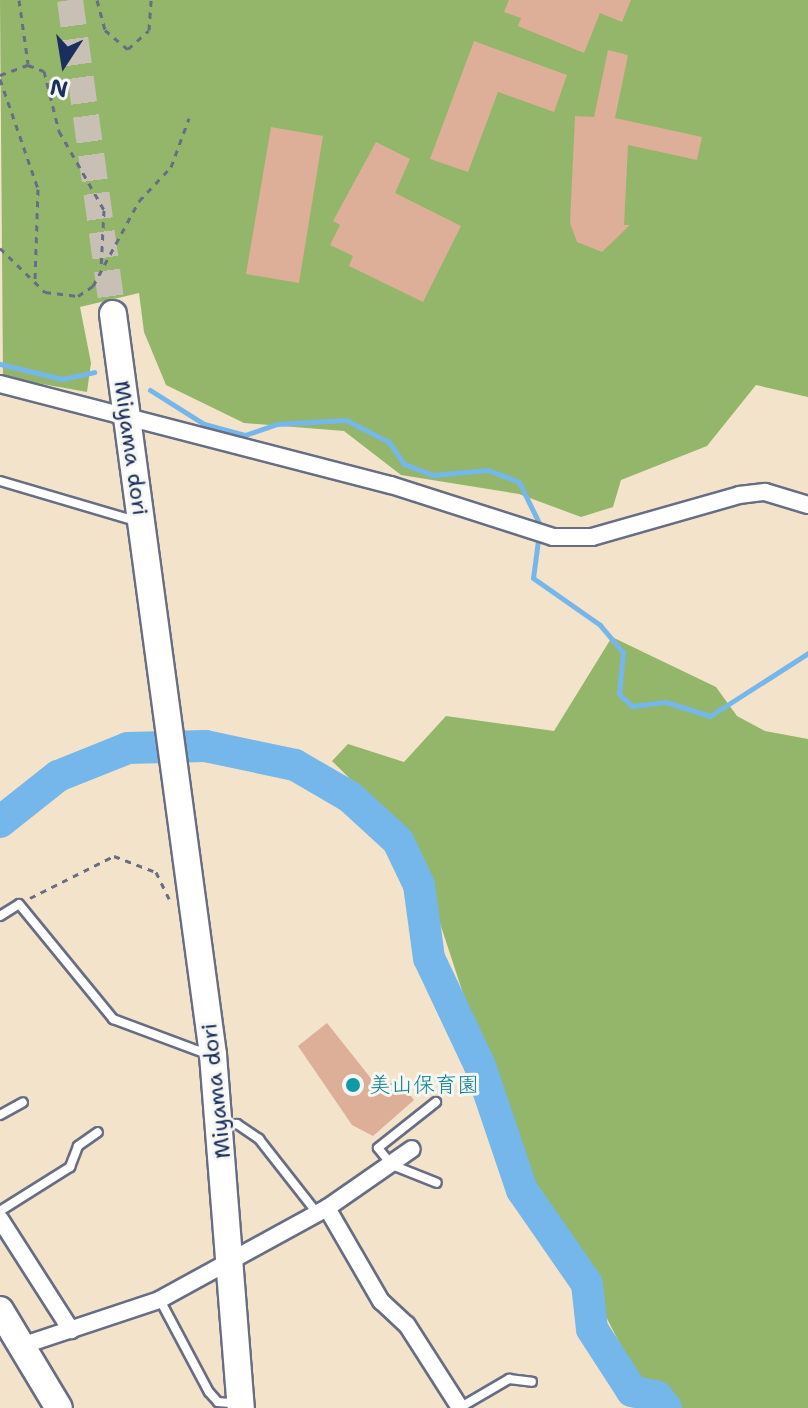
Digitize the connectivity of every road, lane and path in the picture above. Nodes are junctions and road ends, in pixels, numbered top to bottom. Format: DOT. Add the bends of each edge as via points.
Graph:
graph roads {
  1 [pos="19,0"];
  2 [pos="97,0"];
  3 [pos="151,0"];
  4 [pos="28,65"];
  5 [pos="0,77"];
  6 [pos="189,118"];
  7 [pos="0,248"];
  8 [pos="100,273"];
  9 [pos="35,280"];
  10 [pos="113,314"];
  11 [pos="0,384"];
  12 [pos="126,413"];
  13 [pos="0,481"];
  14 [pos="808,505"];
  15 [pos="141,521"];
  16 [pos="19,904"];
  17 [pos="176,913"];
  18 [pos="0,916"];
  19 [pos="213,1055"];
  20 [pos="23,1102"];
  21 [pos="436,1102"];
  22 [pos="0,1115"];
  23 [pos="220,1124"];
  24 [pos="98,1132"];
  25 [pos="412,1149"];
  26 [pos="392,1165"];
  27 [pos="437,1183"];
  28 [pos="322,1210"];
  29 [pos="0,1211"];
  30 [pos="0,1219"];
  31 [pos="232,1257"];
  32 [pos="159,1300"];
  33 [pos="0,1310"];
  34 [pos="71,1330"];
  35 [pos="21,1346"];
  36 [pos="532,1382"];
  37 [pos="241,1406"];
  38 [pos="59,1408"];
  39 [pos="461,1408"];
  1 -- 4 [label="path"];
  2 -- 3 [label="path" via="105,30 128,49 149,30"];
  4 -- 5 [label="path"];
  4 -- 8 [label="path" via="44,71 59,131 104,210"];
  5 -- 9 [label="path" via="38,189"];
  6 -- 8 [label="path" via="171,167 139,201"];
  7 -- 9 [label="path"];
  8 -- 9 [label="path" via="78,296 59,298"];
  10 -- 12 [label="main road, Miyama dori"];
  11 -- 12 [label="street"];
  12 -- 14 [label="street" via="391,485 550,536 592,537 765,492"];
  12 -- 15 [label="main road, Miyama dori"];
  13 -- 15 [label="lane"];
  15 -- 19 [label="main road, Miyama dori"];
  16 -- 17 [label="path" via="114,856 156,872"];
  16 -- 18 [label="lane"];
  16 -- 19 [label="lane" via="113,1019"];
  19 -- 23 [label="main road, Miyama dori"];
  20 -- 22 [label="lane"];
  21 -- 26 [label="lane" via="378,1148"];
  23 -- 28 [label="lane" via="237,1124 259,1139"];
  23 -- 31 [label="main road, Miyama dori"];
  24 -- 29 [label="lane" via="78,1146 70,1167"];
  25 -- 26 [label="street"];
  26 -- 27 [label="lane"];
  26 -- 28 [label="street"];
  28 -- 31 [label="street"];
  28 -- 39 [label="street"];
  30 -- 34 [label="street"];
  31 -- 32 [label="street"];
  31 -- 37 [label="main road, Miyama dori"];
  32 -- 34 [label="street"];
  32 -- 37 [label="lane" via="209,1392 218,1402"];
  33 -- 35 [label="main road"];
  34 -- 35 [label="street"];
  35 -- 38 [label="main road"];
  36 -- 39 [label="lane" via="509,1379"];
}
